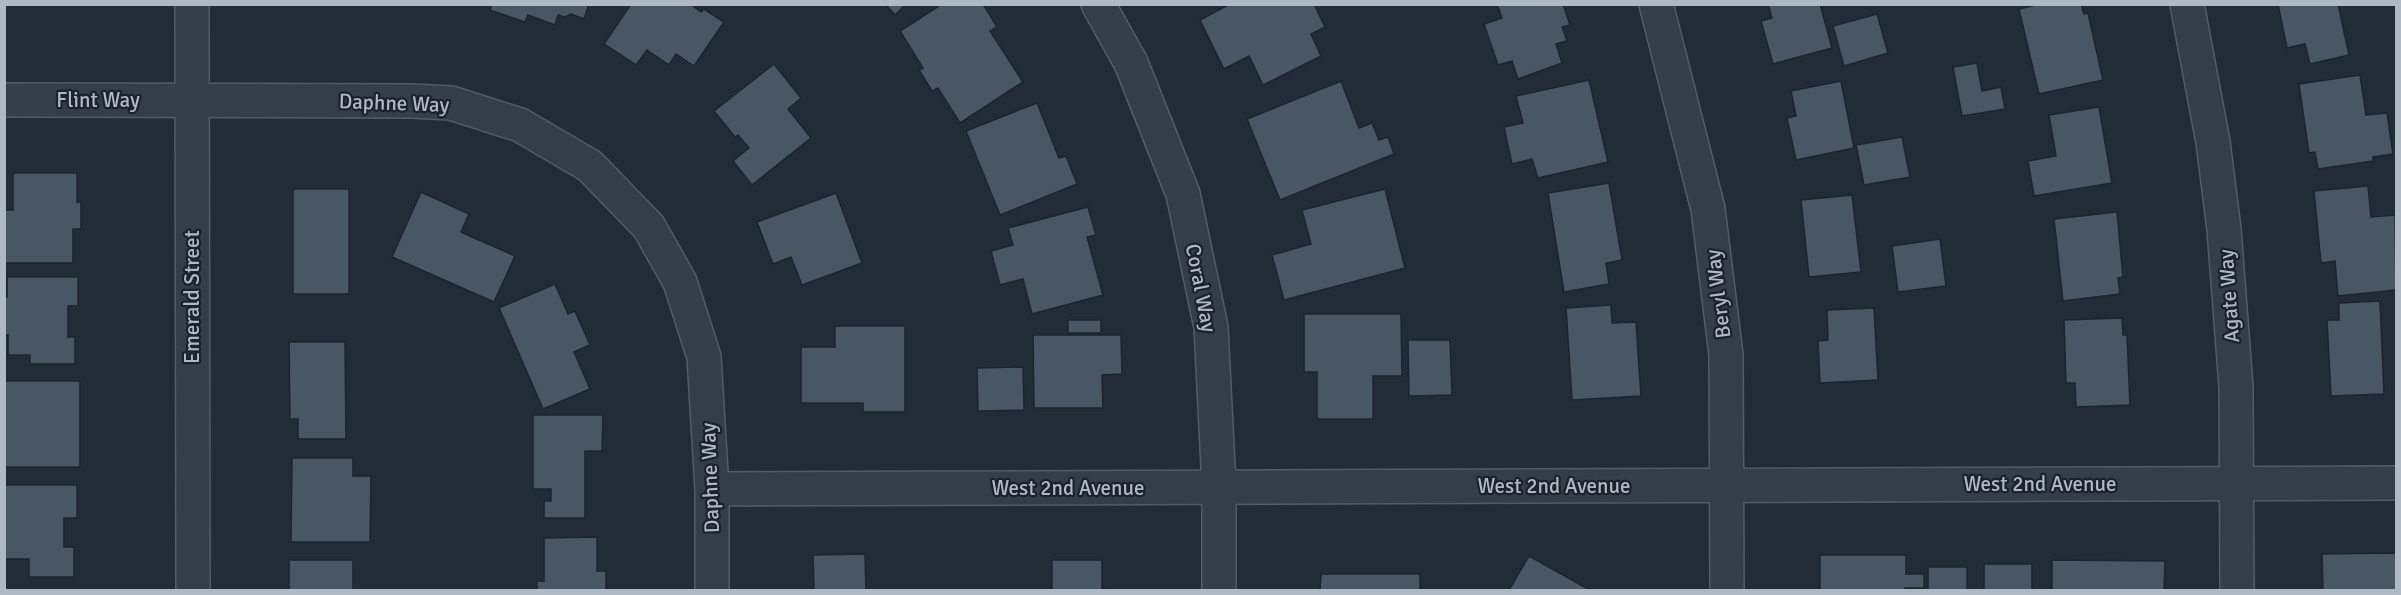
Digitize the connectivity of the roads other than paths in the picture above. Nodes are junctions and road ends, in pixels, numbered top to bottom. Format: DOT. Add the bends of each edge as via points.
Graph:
graph roads {
  1 [pos="192,4"];
  2 [pos="1098,4"];
  3 [pos="1656,4"];
  4 [pos="2187,4"];
  5 [pos="4,100"];
  6 [pos="192,100"];
  7 [pos="2237,483"];
  8 [pos="2397,483"];
  9 [pos="1727,485"];
  10 [pos="1219,487"];
  11 [pos="712,489"];
  12 [pos="193,591"];
  13 [pos="712,591"];
  14 [pos="1219,591"];
  15 [pos="1727,591"];
  16 [pos="2237,591"];
  1 -- 6 [label="street, Emerald Street"];
  2 -- 10 [label="street, Coral Way" via="1131,63 1183,194 1211,327"];
  3 -- 9 [label="street, Beryl Way" via="1708,209 1726,356"];
  4 -- 7 [label="street, Agate Way" via="2213,142 2224,229 2236,387"];
  5 -- 6 [label="street, Flint Way"];
  6 -- 11 [label="street, Daphne Way" via="451,103 520,125 590,166 649,227 680,282 704,357"];
  6 -- 12 [label="street, Emerald Street"];
  7 -- 8 [label="street, West 2nd Avenue"];
  7 -- 9 [label="street, West 2nd Avenue"];
  7 -- 16 [label="street, Agate Way"];
  9 -- 10 [label="street, West 2nd Avenue"];
  9 -- 15 [label="street, Beryl Way"];
  10 -- 11 [label="street, West 2nd Avenue"];
  10 -- 14 [label="street, Coral Way"];
  11 -- 13 [label="street, Daphne Way"];
}
